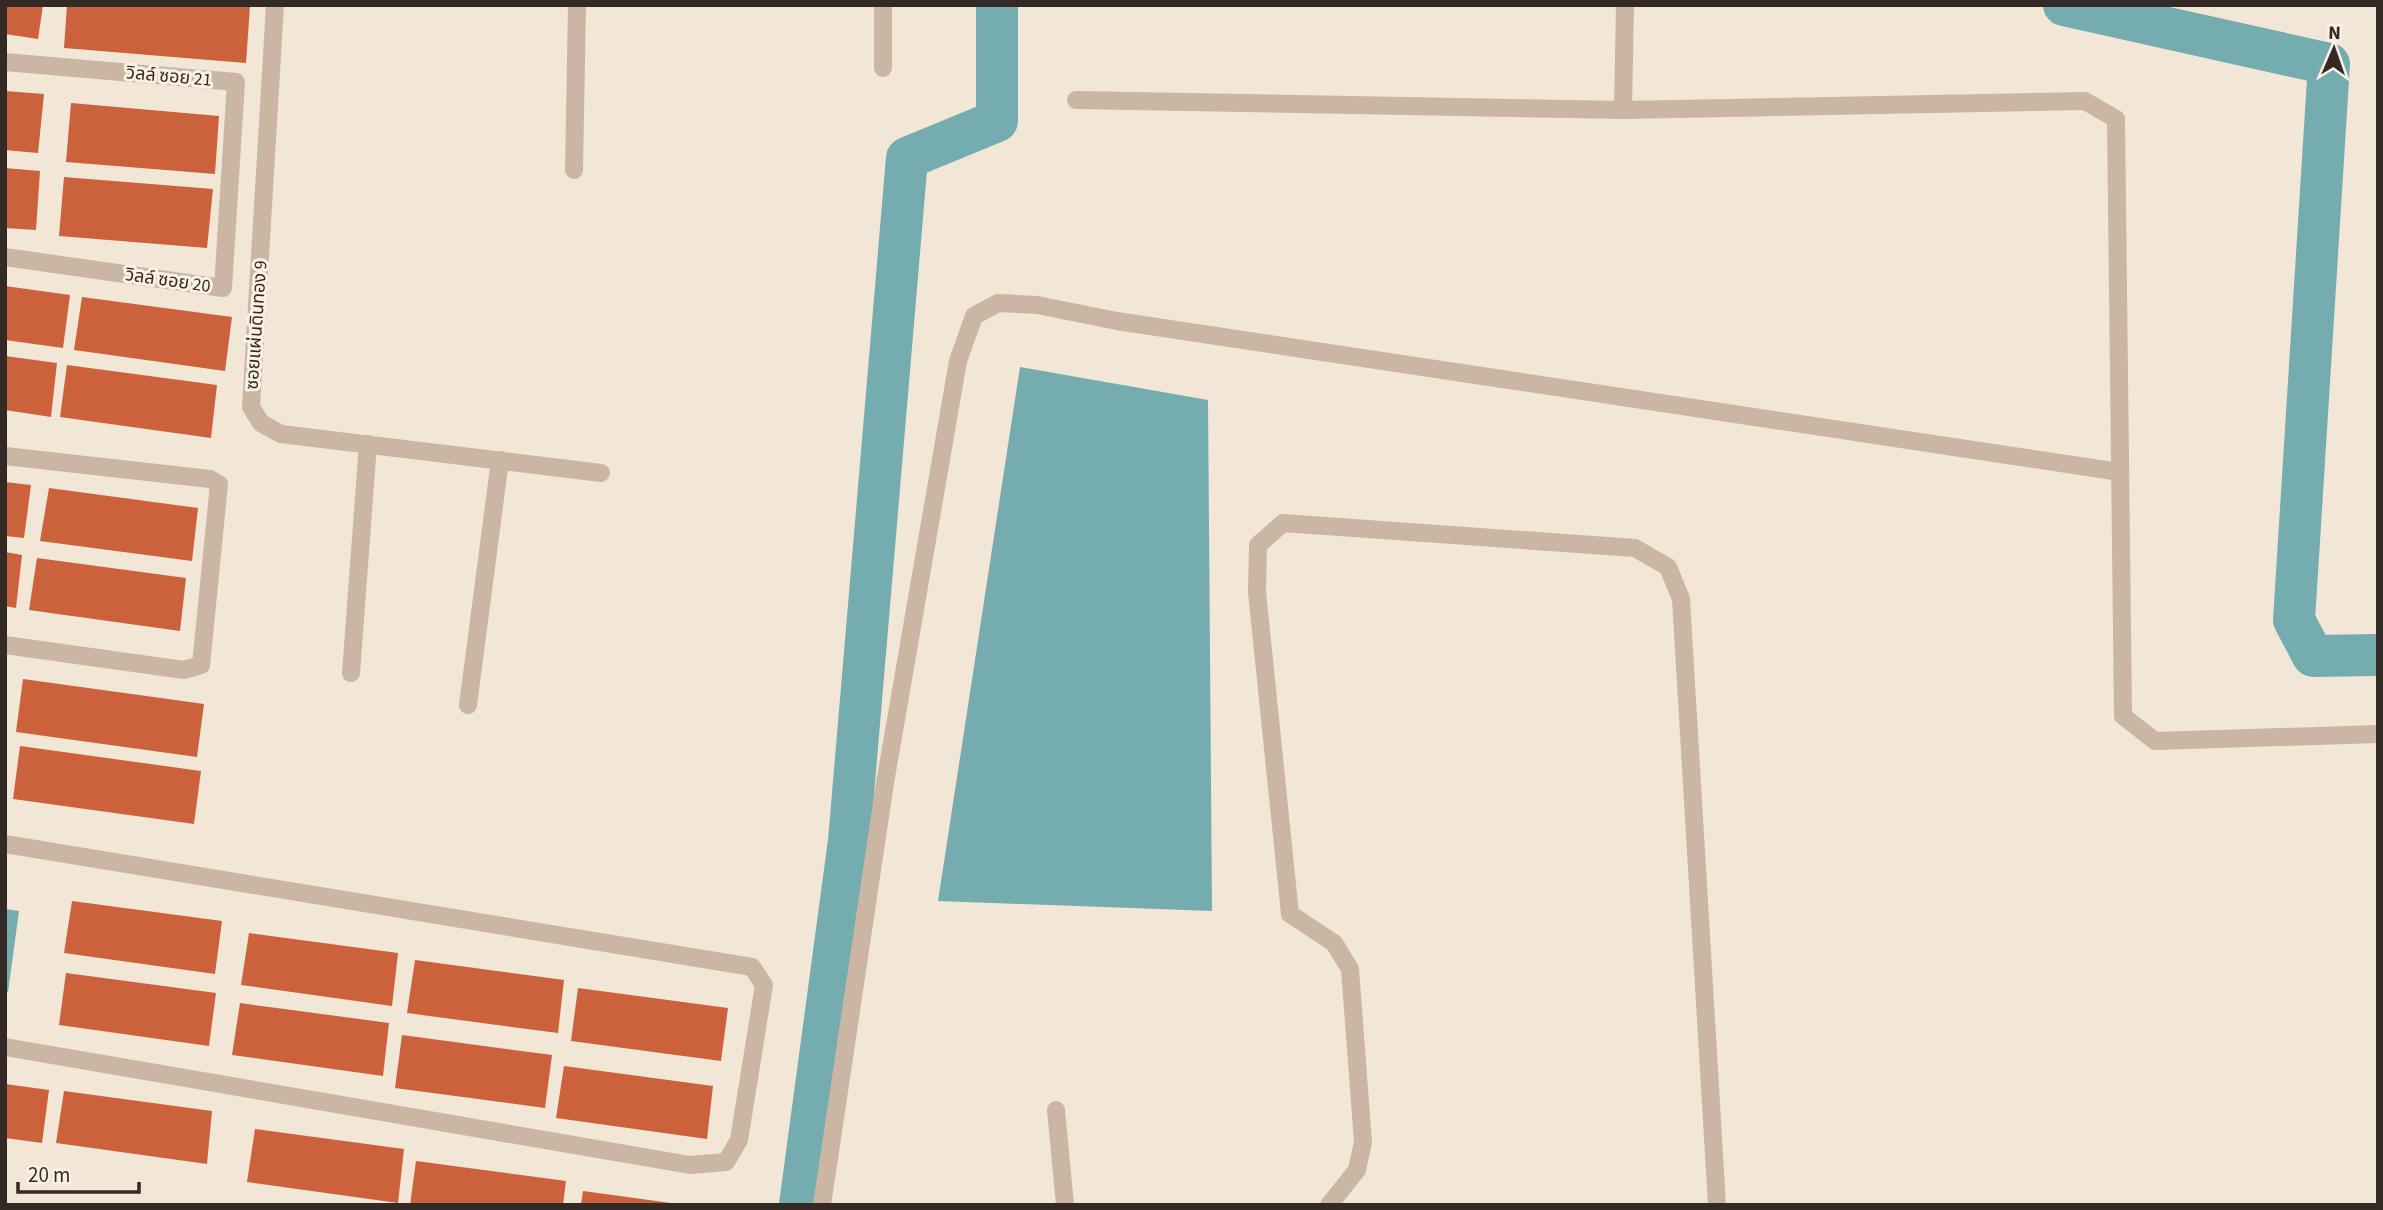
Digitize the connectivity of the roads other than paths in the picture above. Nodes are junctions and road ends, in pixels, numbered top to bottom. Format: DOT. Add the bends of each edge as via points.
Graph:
graph roads {
  1 [pos="275,5"];
  2 [pos="577,5"];
  3 [pos="883,5"];
  4 [pos="1625,5"];
  5 [pos="5,62"];
  6 [pos="883,68"];
  7 [pos="1076,100"];
  8 [pos="1623,110"];
  9 [pos="574,170"];
  10 [pos="229,179"];
  11 [pos="5,257"];
  12 [pos="368,444"];
  13 [pos="5,456"];
  14 [pos="500,460"];
  15 [pos="601,472"];
  16 [pos="2120,472"];
  17 [pos="5,645"];
  18 [pos="351,673"];
  19 [pos="468,705"];
  20 [pos="2378,734"];
  21 [pos="5,844"];
  22 [pos="5,1046"];
  23 [pos="1056,1110"];
  24 [pos="822,1205"];
  25 [pos="1066,1205"];
  26 [pos="1329,1205"];
  27 [pos="1717,1205"];
  1 -- 12 [label="street, ซอยแผ่นดินทอง 9" via="251,407 261,423 281,434"];
  2 -- 9 [label="street"];
  3 -- 6 [label="street"];
  4 -- 8 [label="street"];
  5 -- 10 [label="street, วิลล์ ซอย 21" via="236,82"];
  7 -- 8 [label="street"];
  8 -- 16 [label="street" via="2085,101 2116,119"];
  10 -- 11 [label="street, วิลล์ ซอย 20" via="223,288"];
  12 -- 14 [label="street, ซอยแผ่นดินทอง 9"];
  12 -- 18 [label="street"];
  13 -- 17 [label="street" via="210,479 219,484 201,665 184,670"];
  14 -- 15 [label="street, ซอยแผ่นดินทอง 9"];
  14 -- 19 [label="street"];
  16 -- 20 [label="street" via="2123,716 2155,741"];
  16 -- 24 [label="street" via="1117,321 1037,305 998,303 974,316 958,361 885,783"];
  21 -- 22 [label="street" via="752,967 764,985 739,1140 726,1162 690,1165"];
  23 -- 25 [label="street"];
  26 -- 27 [label="street" via="1357,1170 1363,1142 1350,969 1334,943 1290,914 1257,592 1258,545 1283,523 1635,548 1668,567 1681,599"];
}
